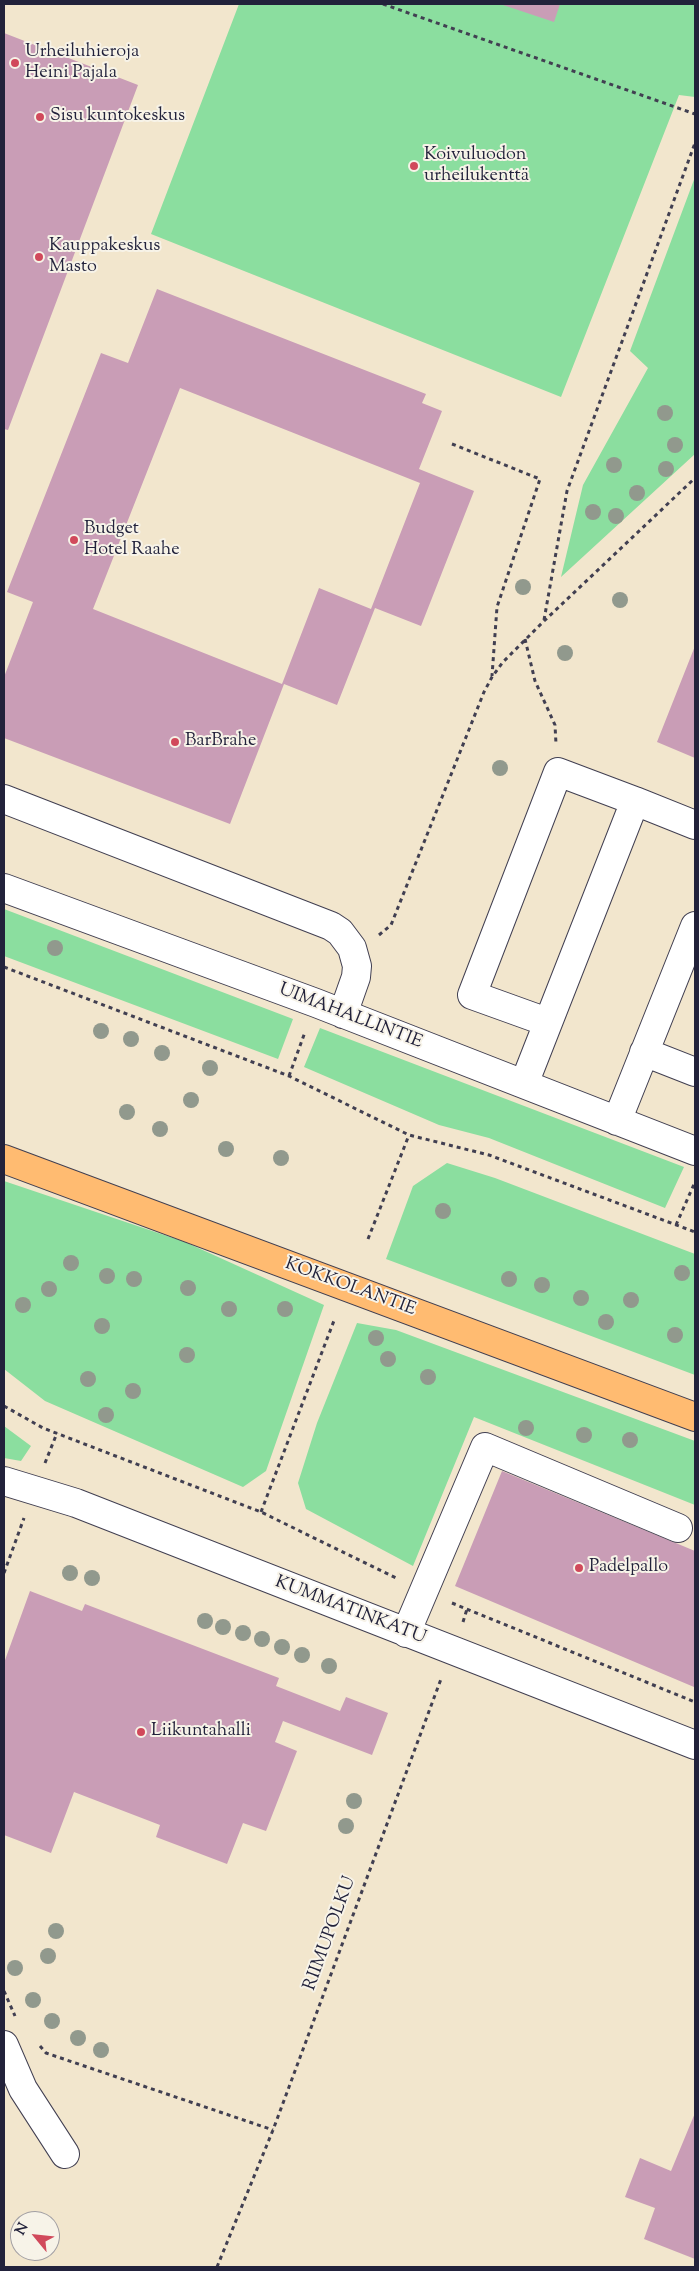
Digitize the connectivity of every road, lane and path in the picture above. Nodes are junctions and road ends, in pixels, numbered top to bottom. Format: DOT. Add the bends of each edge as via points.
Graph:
graph roads {
  1 [pos="383,4"];
  2 [pos="695,114"];
  3 [pos="695,143"];
  4 [pos="452,444"];
  5 [pos="695,478"];
  6 [pos="544,621"];
  7 [pos="525,639"];
  8 [pos="492,677"];
  9 [pos="558,772"];
  10 [pos="4,799"];
  11 [pos="635,801"];
  12 [pos="695,825"];
  13 [pos="4,888"];
  14 [pos="695,926"];
  15 [pos="352,948"];
  16 [pos="4,967"];
  17 [pos="316,1003"];
  18 [pos="344,1014"];
  19 [pos="547,1022"];
  20 [pos="644,1052"];
  21 [pos="695,1072"];
  22 [pos="289,1076"];
  23 [pos="524,1084"];
  24 [pos="617,1121"];
  25 [pos="409,1135"];
  26 [pos="695,1151"];
  27 [pos="4,1159"];
  28 [pos="695,1181"];
  29 [pos="676,1225"];
  30 [pos="695,1232"];
  31 [pos="368,1240"];
  32 [pos="335,1318"];
  33 [pos="4,1406"];
  34 [pos="695,1417"];
  35 [pos="4,1481"];
  36 [pos="35,1490"];
  37 [pos="261,1512"];
  38 [pos="678,1528"];
  39 [pos="4,1573"];
  40 [pos="424,1592"];
  41 [pos="467,1610"];
  42 [pos="406,1632"];
  43 [pos="452,1650"];
  44 [pos="695,1702"];
  45 [pos="695,1745"];
  46 [pos="4,1992"];
  47 [pos="15,2017"];
  48 [pos="34,2039"];
  49 [pos="4,2045"];
  50 [pos="273,2130"];
  51 [pos="65,2154"];
  52 [pos="217,2267"];
  1 -- 2 [label="path"];
  3 -- 6 [label="path" via="567,491"];
  4 -- 8 [label="path" via="540,479 497,607"];
  5 -- 6 [label="path"];
  6 -- 7 [label="path"];
  7 -- 8 [label="path"];
  7 -- 9 [label="path" via="535,680 555,725"];
  8 -- 15 [label="path" via="391,925 384,933"];
  9 -- 11 [label="street"];
  9 -- 19 [label="street" via="472,994"];
  10 -- 15 [label="street" via="331,926"];
  11 -- 12 [label="street"];
  11 -- 19 [label="street"];
  13 -- 17 [label="street, UIMAHALLINTIE"];
  14 -- 20 [label="street"];
  15 -- 18 [label="street" via="356,977"];
  16 -- 22 [label="path"];
  17 -- 18 [label="street, UIMAHALLINTIE"];
  17 -- 22 [label="path"];
  18 -- 23 [label="street, UIMAHALLINTIE"];
  19 -- 23 [label="street"];
  20 -- 21 [label="street"];
  20 -- 24 [label="street"];
  22 -- 25 [label="path"];
  23 -- 24 [label="street, UIMAHALLINTIE"];
  24 -- 26 [label="street, UIMAHALLINTIE"];
  25 -- 29 [label="path" via="490,1155"];
  25 -- 31 [label="path"];
  27 -- 34 [label="main road, KOKKOLANTIE"];
  28 -- 29 [label="path"];
  29 -- 30 [label="path"];
  32 -- 37 [label="path"];
  33 -- 37 [label="path" via="43,1428"];
  35 -- 36 [label="street, KUMMATINKATU"];
  36 -- 39 [label="path"];
  36 -- 42 [label="street, KUMMATINKATU" via="76,1503"];
  37 -- 40 [label="path"];
  38 -- 40 [label="street" via="485,1447"];
  40 -- 41 [label="path"];
  40 -- 42 [label="street"];
  41 -- 43 [label="path, RIIMUPOLKU"];
  41 -- 44 [label="path"];
  42 -- 43 [label="street, KUMMATINKATU"];
  43 -- 45 [label="street, KUMMATINKATU"];
  43 -- 50 [label="path, RIIMUPOLKU"];
  46 -- 47 [label="path"];
  48 -- 50 [label="path" via="46,2053"];
  49 -- 51 [label="street" via="23,2089"];
  50 -- 52 [label="path, RIIMUPOLKU"];
}
